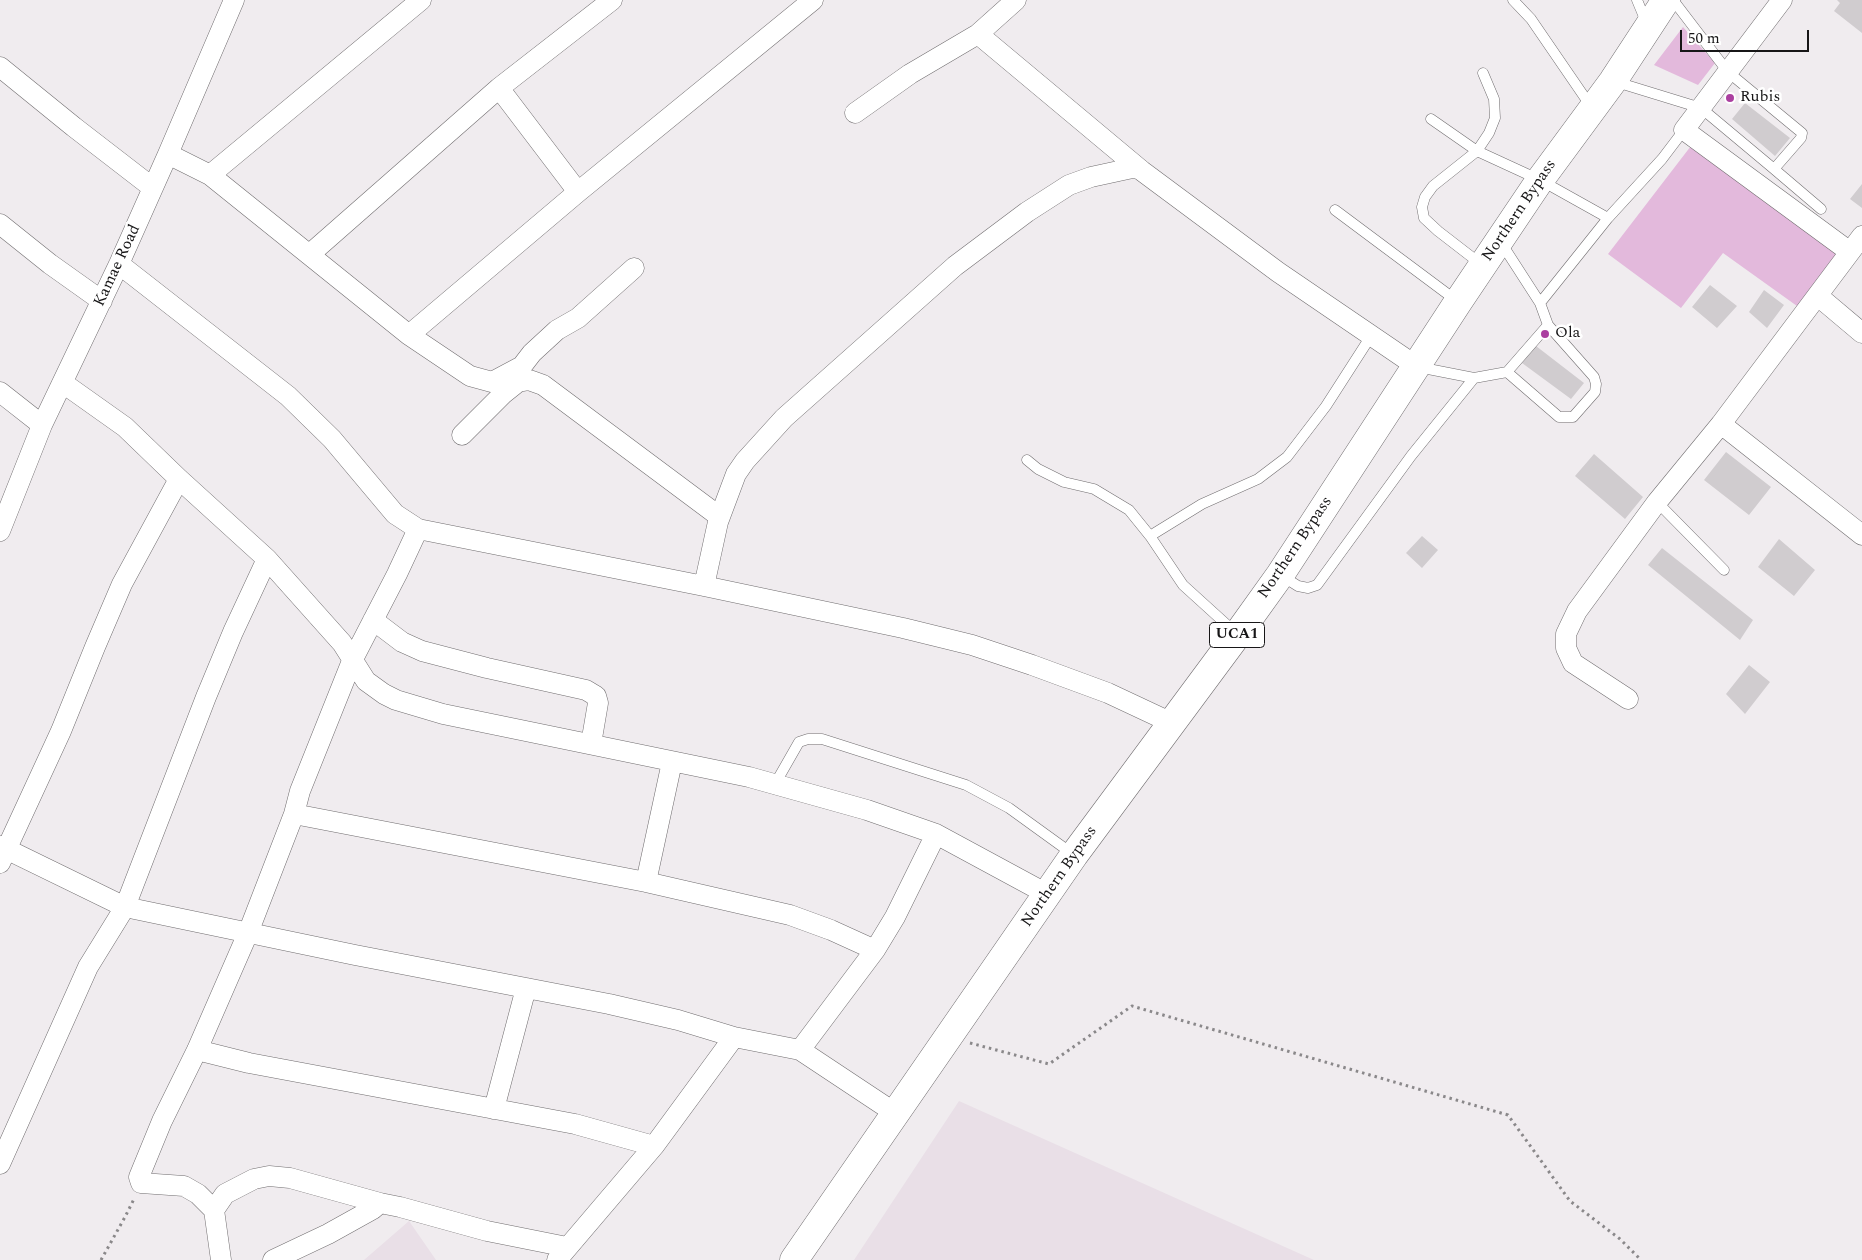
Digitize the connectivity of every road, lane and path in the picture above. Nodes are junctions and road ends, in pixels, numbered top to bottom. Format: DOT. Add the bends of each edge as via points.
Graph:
graph roads {
  1 [pos="234,0"];
  2 [pos="421,0"];
  3 [pos="612,0"];
  4 [pos="813,0"];
  5 [pos="1636,0"];
  6 [pos="1666,0"];
  7 [pos="1673,0"];
  8 [pos="1782,0"];
  9 [pos="1515,1"];
  10 [pos="1004,4"];
  11 [pos="1649,27"];
  12 [pos="978,34"];
  13 [pos="0,67"];
  14 [pos="1728,72"];
  15 [pos="1483,73"];
  16 [pos="1612,81"];
  17 [pos="499,88"];
  18 [pos="1701,108"];
  19 [pos="1592,109"];
  20 [pos="855,113"];
  21 [pos="1431,119"];
  22 [pos="1684,130"];
  23 [pos="1477,151"];
  24 [pos="168,154"];
  25 [pos="1137,167"];
  26 [pos="1774,169"];
  27 [pos="210,175"];
  28 [pos="1540,180"];
  29 [pos="153,188"];
  30 [pos="578,192"];
  31 [pos="1821,209"];
  32 [pos="1335,210"];
  33 [pos="1608,218"];
  34 [pos="0,224"];
  35 [pos="1500,240"];
  36 [pos="1856,244"];
  37 [pos="310,254"];
  38 [pos="119,264"];
  39 [pos="1483,266"];
  40 [pos="634,268"];
  41 [pos="1818,296"];
  42 [pos="102,301"];
  43 [pos="1458,302"];
  44 [pos="1540,303"];
  45 [pos="1548,325"];
  46 [pos="1862,333"];
  47 [pos="409,335"];
  48 [pos="1371,336"];
  49 [pos="1416,366"];
  50 [pos="1507,372"];
  51 [pos="1474,378"];
  52 [pos="63,383"];
  53 [pos="0,392"];
  54 [pos="1721,424"];
  55 [pos="42,425"];
  56 [pos="462,435"];
  57 [pos="1027,460"];
  58 [pos="179,479"];
  59 [pos="1657,502"];
  60 [pos="720,517"];
  61 [pos="418,529"];
  62 [pos="0,531"];
  63 [pos="1862,535"];
  64 [pos="1150,536"];
  65 [pos="267,559"];
  66 [pos="1724,570"];
  67 [pos="1280,575"];
  68 [pos="704,586"];
  69 [pos="373,620"];
  70 [pos="1237,635"];
  71 [pos="352,661"];
  72 [pos="1628,699"];
  73 [pos="1172,723"];
  74 [pos="591,744"];
  75 [pos="672,762"];
  76 [pos="775,784"];
  77 [pos="294,814"];
  78 [pos="936,834"];
  79 [pos="2,853"];
  80 [pos="1074,855"];
  81 [pos="646,882"];
  82 [pos="1047,894"];
  83 [pos="125,907"];
  84 [pos="248,933"];
  85 [pos="875,950"];
  86 [pos="526,988"];
  87 [pos="734,1037"];
  88 [pos="948,1037"];
  89 [pos="197,1050"];
  90 [pos="800,1050"];
  91 [pos="494,1109"];
  92 [pos="895,1112"];
  93 [pos="654,1146"];
  94 [pos="0,1164"];
  95 [pos="141,1183"];
  96 [pos="380,1203"];
  97 [pos="214,1210"];
  98 [pos="562,1254"];
  99 [pos="100,1260"];
  100 [pos="221,1260"];
  101 [pos="273,1260"];
  102 [pos="794,1260"];
  103 [pos="1641,1260"];
  1 -- 24 [label="street, Kamae Road"];
  2 -- 27 [label="street"];
  3 -- 17 [label="street"];
  4 -- 30 [label="street"];
  5 -- 11 [label="lane"];
  6 -- 11 [label="main road, Northern Bypass / UCA1"];
  7 -- 14 [label="lane"];
  8 -- 14 [label="street"];
  9 -- 19 [label="lane" via="1531,19"];
  10 -- 12 [label="street"];
  11 -- 16 [label="main road, Northern Bypass / UCA1"];
  12 -- 20 [label="street" via="910,74"];
  12 -- 25 [label="street"];
  13 -- 29 [label="street"];
  14 -- 18 [label="street"];
  14 -- 26 [label="lane" via="1802,133"];
  15 -- 23 [label="lane" via="1494,99 1495,118 1490,133"];
  16 -- 18 [label="lane"];
  16 -- 19 [label="main road, Northern Bypass / UCA1"];
  17 -- 30 [label="street"];
  17 -- 37 [label="street"];
  18 -- 22 [label="street"];
  18 -- 26 [label="lane"];
  19 -- 28 [label="main road, Northern Bypass / UCA1"];
  21 -- 23 [label="lane"];
  22 -- 33 [label="lane"];
  22 -- 36 [label="street"];
  23 -- 28 [label="lane"];
  23 -- 39 [label="lane" via="1433,186 1422,207 1424,218 1438,232"];
  24 -- 27 [label="street"];
  24 -- 29 [label="street, Kamae Road"];
  25 -- 48 [label="street" via="1278,272"];
  25 -- 60 [label="street" via="1069,185 955,266 784,418 736,474"];
  26 -- 31 [label="lane"];
  27 -- 37 [label="street"];
  28 -- 33 [label="lane"];
  28 -- 35 [label="main road, Northern Bypass / UCA1"];
  29 -- 38 [label="street, Kamae Road"];
  30 -- 47 [label="street"];
  32 -- 43 [label="lane"];
  33 -- 44 [label="lane"];
  34 -- 42 [label="street"];
  35 -- 39 [label="main road, Northern Bypass / UCA1"];
  35 -- 44 [label="lane"];
  36 -- 41 [label="street"];
  37 -- 47 [label="street"];
  38 -- 42 [label="street, Kamae Road"];
  38 -- 61 [label="street" via="288,396 332,439 395,514"];
  39 -- 43 [label="main road, Northern Bypass / UCA1"];
  40 -- 47 [label="street" via="578,318 556,330 522,366 492,382 470,376"];
  41 -- 46 [label="street"];
  41 -- 54 [label="street"];
  42 -- 52 [label="street, Kamae Road"];
  43 -- 49 [label="main road, Northern Bypass / UCA1"];
  44 -- 45 [label="lane"];
  45 -- 50 [label="lane"];
  45 -- 50 [label="lane" via="1594,377 1595,392 1573,417 1559,418"];
  48 -- 49 [label="street"];
  48 -- 64 [label="lane" via="1326,406 1287,457 1258,479 1202,504"];
  49 -- 51 [label="lane"];
  49 -- 67 [label="main road, Northern Bypass / UCA1"];
  50 -- 51 [label="lane"];
  51 -- 67 [label="lane" via="1411,456 1317,585 1308,588 1298,586"];
  52 -- 55 [label="street, Kamae Road"];
  52 -- 58 [label="street" via="126,427"];
  53 -- 55 [label="street"];
  54 -- 59 [label="street"];
  54 -- 63 [label="street"];
  55 -- 62 [label="street, Kamae Road"];
  56 -- 60 [label="street" via="503,394 518,382 529,380 543,385"];
  57 -- 64 [label="lane" via="1064,482 1094,489 1129,510"];
  58 -- 65 [label="street"];
  58 -- 79 [label="street" via="122,584 61,731"];
  59 -- 66 [label="lane"];
  59 -- 72 [label="street" via="1577,611 1566,634 1566,648 1573,663"];
  60 -- 68 [label="street"];
  61 -- 68 [label="street"];
  61 -- 69 [label="street"];
  64 -- 70 [label="lane" via="1184,585"];
  65 -- 71 [label="street" via="342,643"];
  65 -- 83 [label="street" via="206,697"];
  67 -- 70 [label="main road, Northern Bypass / UCA1"];
  68 -- 73 [label="street" via="972,645 1108,693"];
  69 -- 71 [label="street"];
  69 -- 74 [label="street" via="402,642 422,651 586,690 596,696 598,703"];
  70 -- 73 [label="main road, Northern Bypass / UCA1"];
  71 -- 74 [label="street" via="366,681 396,700 443,714"];
  71 -- 77 [label="street"];
  73 -- 80 [label="main road, Northern Bypass / UCA1"];
  74 -- 75 [label="street"];
  75 -- 76 [label="street"];
  75 -- 81 [label="street"];
  76 -- 78 [label="street"];
  76 -- 80 [label="lane" via="799,742 822,739 966,785 1009,808"];
  77 -- 81 [label="street"];
  77 -- 84 [label="street"];
  78 -- 82 [label="street"];
  78 -- 85 [label="street" via="896,917"];
  79 -- 83 [label="street"];
  80 -- 82 [label="main road, Northern Bypass / UCA1"];
  81 -- 85 [label="street" via="790,915"];
  82 -- 88 [label="main road, Northern Bypass / UCA1"];
  83 -- 84 [label="street"];
  83 -- 94 [label="street" via="88,967"];
  84 -- 86 [label="street"];
  84 -- 89 [label="street"];
  85 -- 90 [label="street"];
  86 -- 87 [label="street" via="669,1018"];
  86 -- 91 [label="street"];
  87 -- 90 [label="street"];
  87 -- 93 [label="street"];
  88 -- 92 [label="main road, Northern Bypass / UCA1"];
  88 -- 103 [label="path" via="1050,1064 1132,1006 1508,1115 1570,1201 1620,1239"];
  89 -- 91 [label="street" via="248,1063"];
  89 -- 95 [label="street" via="162,1121 139,1176"];
  90 -- 92 [label="street"];
  91 -- 93 [label="street" via="575,1124"];
  92 -- 102 [label="main road, Northern Bypass / UCA1"];
  93 -- 98 [label="street"];
  95 -- 97 [label="street" via="184,1186"];
  95 -- 99 [label="path" via="126,1217"];
  96 -- 97 [label="street" via="290,1178 270,1176 254,1179 225,1194"];
  96 -- 98 [label="street"];
  96 -- 101 [label="street" via="328,1234"];
  97 -- 100 [label="street"];
}
